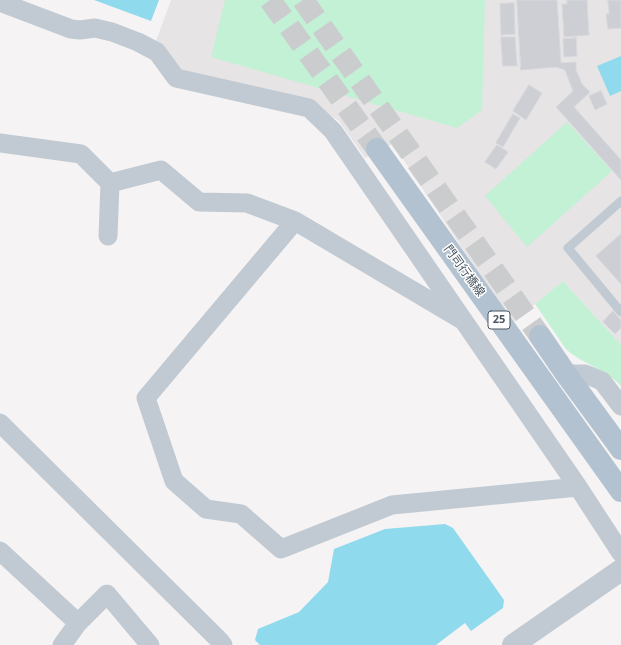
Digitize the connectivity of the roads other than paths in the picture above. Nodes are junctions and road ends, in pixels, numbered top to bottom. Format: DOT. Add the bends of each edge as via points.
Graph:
graph roads {
  1 [pos="0,2"];
  2 [pos="0,143"];
  3 [pos="377,149"];
  4 [pos="110,183"];
  5 [pos="621,201"];
  6 [pos="295,221"];
  7 [pos="108,236"];
  8 [pos="621,312"];
  9 [pos="464,321"];
  10 [pos="540,336"];
  11 [pos="566,374"];
  12 [pos="621,406"];
  13 [pos="0,424"];
  14 [pos="621,449"];
  15 [pos="578,487"];
  16 [pos="621,491"];
  17 [pos="0,551"];
  18 [pos="621,553"];
  19 [pos="621,570"];
  20 [pos="78,623"];
  21 [pos="62,645"];
  22 [pos="150,645"];
  23 [pos="223,645"];
  24 [pos="514,645"];
  1 -- 9 [label="street" via="71,29 95,28 138,42 157,52 176,78 309,108 333,131"];
  2 -- 4 [label="street" via="81,154"];
  3 -- 16 [label="main road, 門司行橋線 / 25"];
  4 -- 6 [label="street" via="162,170 198,202 247,203"];
  4 -- 7 [label="street"];
  5 -- 8 [label="lane" via="568,248"];
  6 -- 9 [label="street"];
  6 -- 15 [label="street" via="146,398 174,481 206,509 241,514 281,549 392,505"];
  9 -- 15 [label="street"];
  10 -- 11 [label="main road"];
  11 -- 12 [label="street" via="585,374 602,381"];
  11 -- 14 [label="main road"];
  13 -- 23 [label="street"];
  15 -- 18 [label="street"];
  17 -- 20 [label="street"];
  19 -- 24 [label="street"];
  20 -- 21 [label="street"];
  20 -- 22 [label="street" via="108,594"];
}
